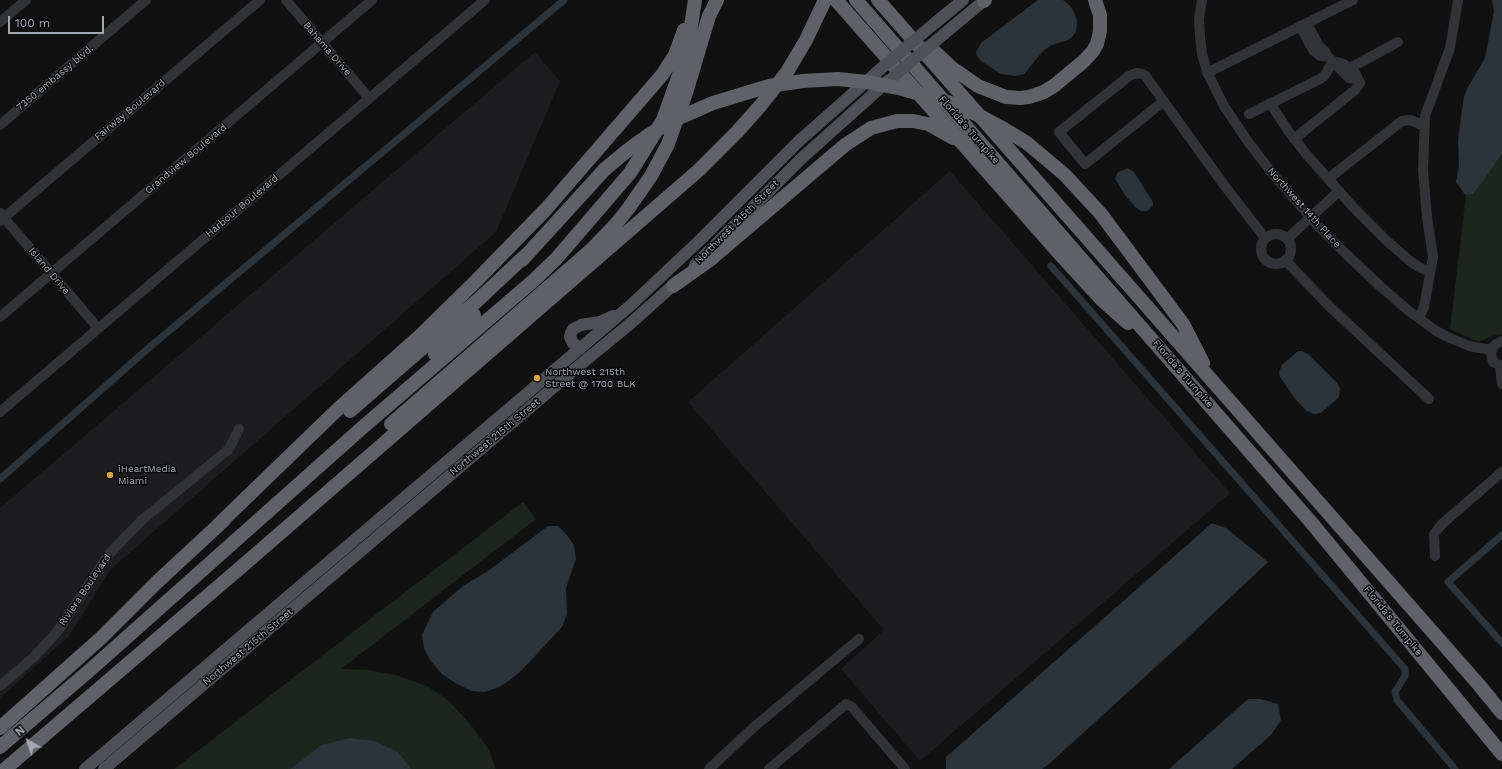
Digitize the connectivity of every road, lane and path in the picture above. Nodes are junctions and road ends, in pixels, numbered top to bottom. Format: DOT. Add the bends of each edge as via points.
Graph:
graph roads {
  1 [pos="26,0"];
  2 [pos="137,0"];
  3 [pos="146,0"];
  4 [pos="260,0"];
  5 [pos="286,0"];
  6 [pos="372,0"];
  7 [pos="485,0"];
  8 [pos="689,0"];
  9 [pos="695,0"];
  10 [pos="717,0"];
  11 [pos="856,0"];
  12 [pos="878,0"];
  13 [pos="963,0"];
  14 [pos="984,0"];
  15 [pos="1095,0"];
  16 [pos="1202,0"];
  17 [pos="1353,0"];
  18 [pos="1458,0"];
  19 [pos="828,1"];
  20 [pos="0,22"];
  21 [pos="1304,25"];
  22 [pos="913,40"];
  23 [pos="1398,42"];
  24 [pos="322,43"];
  25 [pos="1330,59"];
  26 [pos="1350,68"];
  27 [pos="1207,73"];
  28 [pos="1359,80"];
  29 [pos="369,98"];
  30 [pos="1164,101"];
  31 [pos="1270,104"];
  32 [pos="1249,114"];
  33 [pos="0,116"];
  34 [pos="0,125"];
  35 [pos="1424,126"];
  36 [pos="1294,139"];
  37 [pos="962,143"];
  38 [pos="1328,179"];
  39 [pos="1339,191"];
  40 [pos="1,217"];
  41 [pos="1310,217"];
  42 [pos="1265,238"];
  43 [pos="1287,239"];
  44 [pos="527,254"];
  45 [pos="1285,260"];
  46 [pos="1430,272"];
  47 [pos="51,274"];
  48 [pos="673,286"];
  49 [pos="621,313"];
  50 [pos="0,317"];
  51 [pos="1419,318"];
  52 [pos="98,328"];
  53 [pos="1502,341"];
  54 [pos="580,348"];
  55 [pos="1492,350"];
  56 [pos="1171,361"];
  57 [pos="1501,366"];
  58 [pos="1214,382"];
  59 [pos="1502,384"];
  60 [pos="1429,399"];
  61 [pos="0,412"];
  62 [pos="363,427"];
  63 [pos="240,429"];
  64 [pos="1502,472"];
  65 [pos="218,525"];
  66 [pos="1435,556"];
  67 [pos="240,568"];
  68 [pos="859,639"];
  69 [pos="220,655"];
  70 [pos="211,678"];
  71 [pos="0,686"];
  72 [pos="1480,686"];
  73 [pos="1502,709"];
  74 [pos="1502,713"];
  75 [pos="0,728"];
  76 [pos="0,747"];
  77 [pos="1502,754"];
  78 [pos="5,769"];
  79 [pos="85,769"];
  80 [pos="104,769"];
  81 [pos="709,769"];
  82 [pos="769,769"];
  83 [pos="905,769"];
  1 -- 20 [label="street"];
  2 -- 33 [label="street"];
  3 -- 34 [label="street, 7350 embassy blvd."];
  4 -- 40 [label="street, Fairway Boulevard"];
  5 -- 24 [label="street, Bahama Drive"];
  6 -- 24 [label="street, Grandview Boulevard"];
  7 -- 29 [label="street, Harbour Boulevard"];
  8 -- 65 [label="highway" via="683,34 675,55 662,75 547,208 421,335 338,409"];
  9 -- 62 [label="highway" via="687,52 663,120 630,173 556,260"];
  10 -- 67 [label="highway" via="709,16 668,144 651,176 616,224 590,250 332,476"];
  11 -- 56 [label="highway, Florida's Turnpike"];
  12 -- 22 [label="highway, Florida's Turnpike"];
  13 -- 49 [label="main road, Northwest 215th Street, bridge" via="799,141 694,246"];
  14 -- 48 [label="main road, Northwest 215th Street, bridge" via="806,154"];
  15 -- 22 [label="highway" via="1100,15 1100,31 1093,51 1055,85 1029,97 1006,97 978,86 952,68 933,50"];
  16 -- 27 [label="street, Northwest 14th Place" via="1200,36"];
  17 -- 21 [label="street"];
  18 -- 35 [label="street" via="1450,48 1425,116"];
  19 -- 37 [label="highway"];
  19 -- 67 [label="highway" via="787,72 738,132 699,170"];
  21 -- 25 [label="street"];
  21 -- 27 [label="street"];
  22 -- 58 [label="highway, Florida's Turnpike"];
  23 -- 26 [label="street"];
  24 -- 29 [label="street, Bahama Drive"];
  24 -- 47 [label="street, Grandview Boulevard"];
  25 -- 26 [label="street"];
  25 -- 28 [label="street" via="1350,78"];
  25 -- 31 [label="street" via="1325,75 1320,79"];
  26 -- 28 [label="street"];
  27 -- 41 [label="street, Northwest 14th Place" via="1224,106 1249,142"];
  28 -- 36 [label="street" via="1360,83 1355,90"];
  29 -- 52 [label="street, Harbour Boulevard"];
  30 -- 30 [label="street" via="1085,164 1059,132 1128,76 1136,73 1146,76"];
  30 -- 42 [label="street"];
  31 -- 32 [label="street"];
  31 -- 36 [label="street"];
  35 -- 38 [label="street" via="1410,120 1402,120"];
  35 -- 46 [label="street" via="1423,170 1433,257"];
  36 -- 38 [label="street"];
  37 -- 48 [label="highway" via="935,127 920,122 897,120 871,128 845,145 711,259"];
  37 -- 56 [label="highway" via="1102,300"];
  38 -- 39 [label="street"];
  39 -- 41 [label="street"];
  39 -- 46 [label="street" via="1387,241 1410,261"];
  40 -- 47 [label="street, Island Drive"];
  41 -- 43 [label="street"];
  41 -- 51 [label="street, Northwest 14th Place" via="1374,281"];
  42 -- 43 [label="street" via="1278,234"];
  42 -- 45 [label="street" via="1260,249 1264,259 1273,264"];
  43 -- 45 [label="street" via="1291,249"];
  44 -- 58 [label="highway, bridge" via="605,169 650,134 674,120 713,103 769,86 838,79 867,82 951,103 976,114 1027,143 1065,175 1101,214 1183,324"];
  44 -- 62 [label="highway" via="480,308 405,384 381,404"];
  44 -- 65 [label="highway" via="472,305"];
  45 -- 60 [label="street" via="1329,306"];
  46 -- 51 [label="street" via="1424,307"];
  47 -- 50 [label="street, Grandview Boulevard"];
  47 -- 52 [label="street, Island Drive"];
  48 -- 70 [label="main road, Northwest 215th Street"];
  49 -- 54 [label="main road, Northwest 215th Street"];
  49 -- 54 [label="main road" via="573,329 570,337"];
  51 -- 55 [label="street, Northwest 14th Place" via="1450,338 1469,346"];
  52 -- 61 [label="street, Harbour Boulevard"];
  53 -- 55 [label="street"];
  54 -- 69 [label="main road, Northwest 215th Street"];
  55 -- 57 [label="street" via="1492,358"];
  56 -- 77 [label="highway, Florida's Turnpike" via="1310,521"];
  57 -- 59 [label="street"];
  58 -- 72 [label="highway, Florida's Turnpike"];
  62 -- 76 [label="highway"];
  63 -- 71 [label="street, Riviera Boulevard" via="229,449 142,520 109,554 57,632 34,657"];
  64 -- 66 [label="street" via="1434,534"];
  65 -- 75 [label="highway" via="101,638"];
  67 -- 78 [label="highway"];
  68 -- 81 [label="street" via="754,727"];
  69 -- 70 [label="main road" via="220,664"];
  69 -- 79 [label="main road, Northwest 215th Street"];
  70 -- 80 [label="main road, Northwest 215th Street"];
  72 -- 73 [label="highway"];
  72 -- 74 [label="highway, Florida's Turnpike"];
  82 -- 83 [label="street" via="846,704 852,707"];
}
